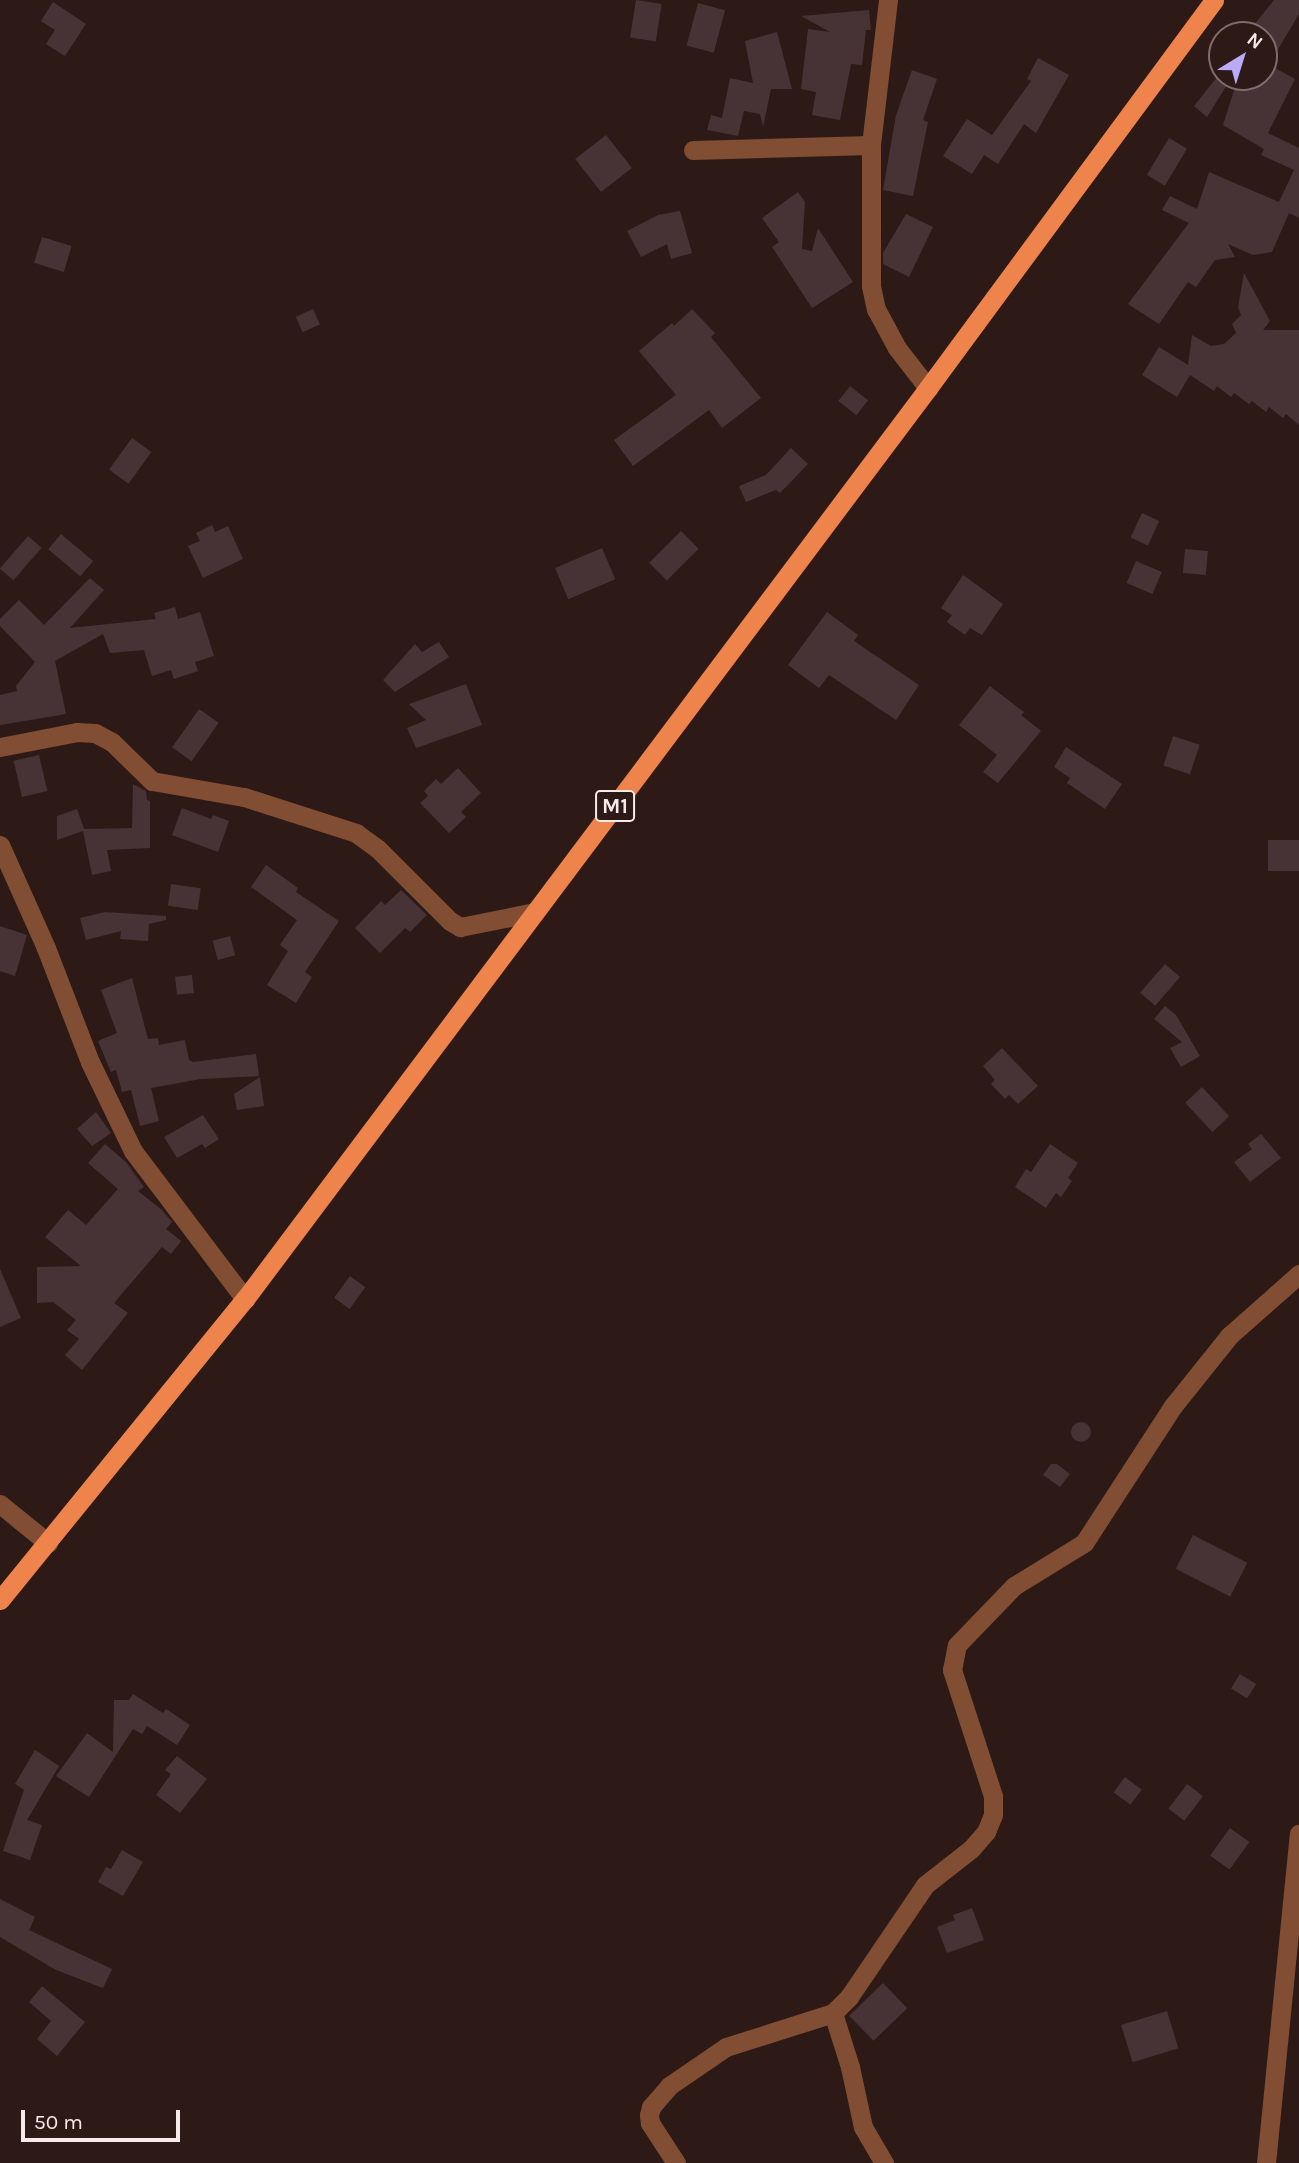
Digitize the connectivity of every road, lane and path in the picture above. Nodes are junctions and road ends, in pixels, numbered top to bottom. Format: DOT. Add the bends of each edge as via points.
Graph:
graph roads {
  1 [pos="888,0"];
  2 [pos="1214,0"];
  3 [pos="871,145"];
  4 [pos="693,150"];
  5 [pos="928,388"];
  6 [pos="0,747"];
  7 [pos="0,845"];
  8 [pos="536,912"];
  9 [pos="1299,1274"];
  10 [pos="245,1299"];
  11 [pos="0,1504"];
  12 [pos="47,1543"];
  13 [pos="0,1600"];
  14 [pos="1299,1834"];
  15 [pos="833,2013"];
  16 [pos="676,2163"];
  17 [pos="884,2163"];
  18 [pos="1265,2163"];
  1 -- 3 [label="street"];
  2 -- 5 [label="highway, M1"];
  3 -- 4 [label="street"];
  3 -- 5 [label="street" via="871,286 876,309 897,348"];
  5 -- 8 [label="highway, M1"];
  6 -- 8 [label="street" via="77,732 95,733 152,780 244,797 356,833 460,927"];
  7 -- 10 [label="street" via="90,1062 134,1151"];
  8 -- 10 [label="highway, M1"];
  9 -- 15 [label="street" via="1229,1336 1173,1406 1084,1543 1014,1586 957,1645 952,1670 993,1796 993,1815 971,1849 913,1898 849,1997"];
  10 -- 12 [label="highway, M1"];
  11 -- 12 [label="street"];
  12 -- 13 [label="highway, M1"];
  14 -- 18 [label="street"];
  15 -- 16 [label="street" via="726,2046 669,2086 649,2115"];
  15 -- 17 [label="street" via="863,2127"];
}
